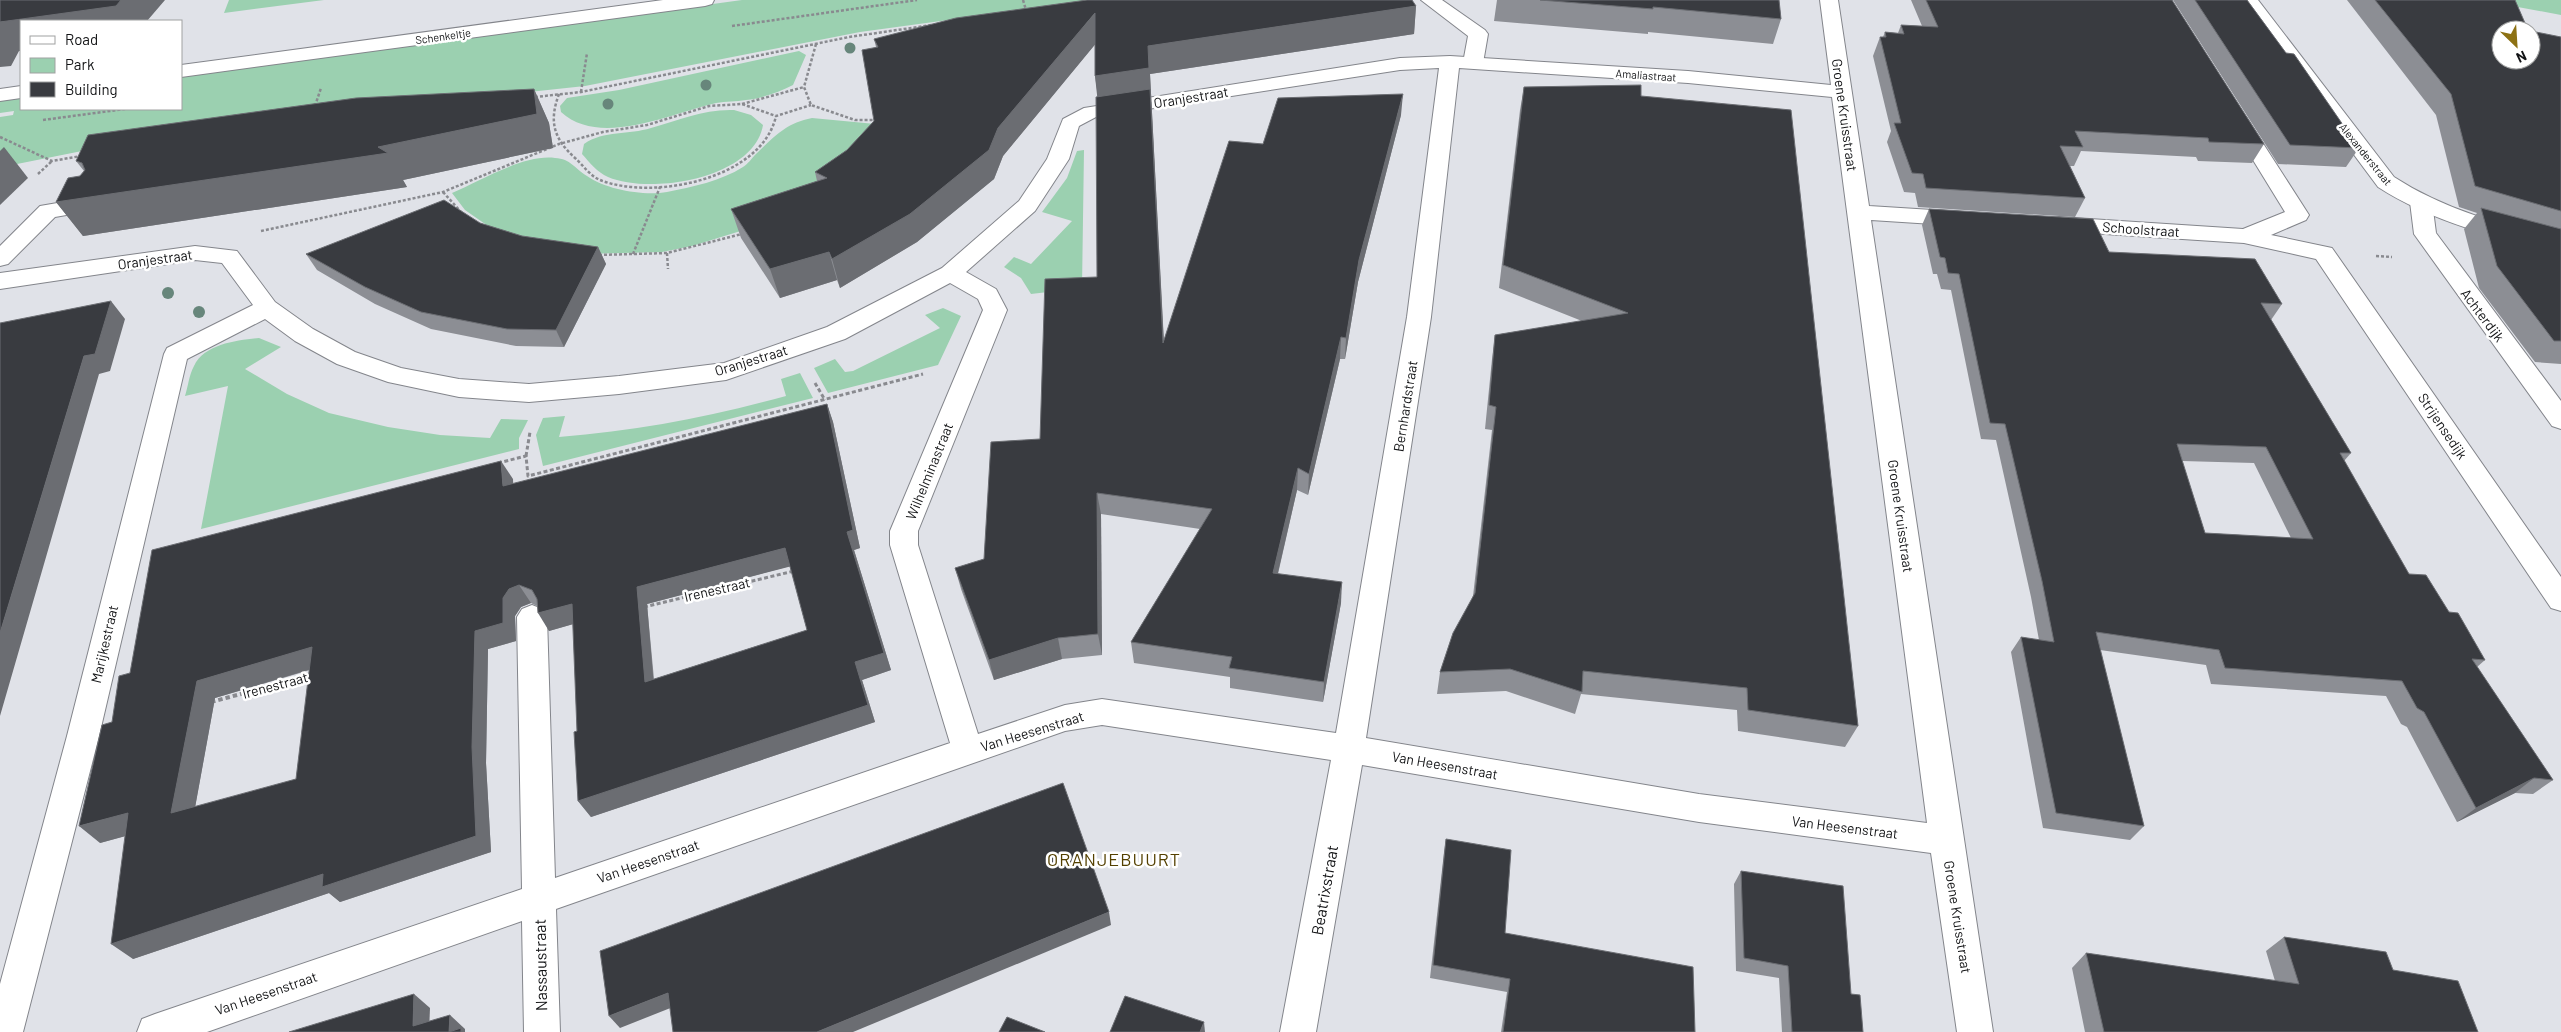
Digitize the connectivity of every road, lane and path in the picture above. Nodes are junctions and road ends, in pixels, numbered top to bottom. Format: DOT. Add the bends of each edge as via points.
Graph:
graph roads {
  1 [pos="705,0"];
  2 [pos="1023,0"];
  3 [pos="1430,0"];
  4 [pos="1829,0"];
  5 [pos="2248,0"];
  6 [pos="1035,9"];
  7 [pos="937,24"];
  8 [pos="816,44"];
  9 [pos="588,46"];
  10 [pos="1461,63"];
  11 [pos="182,71"];
  12 [pos="323,81"];
  13 [pos="804,87"];
  14 [pos="20,92"];
  15 [pos="581,92"];
  16 [pos="1842,92"];
  17 [pos="559,94"];
  18 [pos="0,95"];
  19 [pos="530,97"];
  20 [pos="742,104"];
  21 [pos="811,105"];
  22 [pos="2230,107"];
  23 [pos="118,110"];
  24 [pos="313,113"];
  25 [pos="776,116"];
  26 [pos="882,120"];
  27 [pos="38,121"];
  28 [pos="0,137"];
  29 [pos="559,144"];
  30 [pos="90,155"];
  31 [pos="660,187"];
  32 [pos="443,192"];
  33 [pos="2421,202"];
  34 [pos="98,203"];
  35 [pos="1858,212"];
  36 [pos="463,214"];
  37 [pos="1987,220"];
  38 [pos="2036,223"];
  39 [pos="744,233"];
  40 [pos="2244,236"];
  41 [pos="2561,246"];
  42 [pos="667,253"];
  43 [pos="2324,253"];
  44 [pos="633,254"];
  45 [pos="595,255"];
  46 [pos="229,256"];
  47 [pos="2368,256"];
  48 [pos="2398,257"];
  49 [pos="0,259"];
  50 [pos="668,269"];
  51 [pos="950,273"];
  52 [pos="0,281"];
  53 [pos="267,308"];
  54 [pos="974,360"];
  55 [pos="2561,420"];
  56 [pos="497,463"];
  57 [pos="528,476"];
  58 [pos="528,485"];
  59 [pos="799,570"];
  60 [pos="2561,600"];
  61 [pos="638,609"];
  62 [pos="532,617"];
  63 [pos="322,673"];
  64 [pos="207,703"];
  65 [pos="1349,749"];
  66 [pos="968,751"];
  67 [pos="1946,840"];
  68 [pos="539,898"];
  69 [pos="5,1032"];
  70 [pos="155,1032"];
  71 [pos="542,1032"];
  72 [pos="1298,1032"];
  73 [pos="1976,1032"];
  1 -- 11 [label="street, Schenkeltje"];
  2 -- 6 [label="path" via="1026,10"];
  3 -- 10 [label="street, Bernhardstraat" via="1478,34"];
  4 -- 16 [label="street, Groene Kruisstraat"];
  5 -- 33 [label="street, Alexanderstraat" via="2386,182"];
  7 -- 8 [label="path"];
  8 -- 13 [label="path"];
  8 -- 15 [label="path"];
  9 -- 15 [label="path"];
  10 -- 16 [label="street, Amaliastraat"];
  10 -- 51 [label="street, Oranjestraat" via="1400,64 1091,112 1070,123 1058,159 1027,206"];
  10 -- 65 [label="street, Bernhardstraat"];
  12 -- 24 [label="path"];
  13 -- 20 [label="path"];
  13 -- 21 [label="path"];
  14 -- 18 [label="street"];
  15 -- 17 [label="path"];
  16 -- 35 [label="street, Groene Kruisstraat"];
  17 -- 19 [label="path"];
  17 -- 29 [label="path" via="554,107 553,131"];
  20 -- 25 [label="path"];
  20 -- 29 [label="path" via="710,106 647,125"];
  21 -- 25 [label="path"];
  21 -- 26 [label="path" via="855,120"];
  22 -- 40 [label="street, Schoolstraat" via="2298,214 2281,224"];
  23 -- 27 [label="path"];
  25 -- 31 [label="path" via="772,131 750,155 733,167"];
  28 -- 30 [label="path" via="52,161"];
  29 -- 31 [label="path" via="599,180 635,187"];
  29 -- 32 [label="path"];
  31 -- 44 [label="path"];
  32 -- 36 [label="path"];
  32 -- 46 [label="path" via="260,231"];
  33 -- 41 [label="street, Alexanderstraat" via="2477,224"];
  33 -- 55 [label="street, Achterdijk" via="2425,234"];
  34 -- 49 [label="street" via="48,211"];
  35 -- 37 [label="street"];
  35 -- 67 [label="street, Groene Kruisstraat"];
  38 -- 40 [label="street, Schoolstraat"];
  39 -- 42 [label="path"];
  40 -- 43 [label="street, Schoolstraat"];
  42 -- 44 [label="path"];
  42 -- 50 [label="path"];
  43 -- 60 [label="street, Strijensedijk"];
  44 -- 45 [label="path"];
  46 -- 52 [label="street, Oranjestraat" via="195,253"];
  46 -- 53 [label="street, Oranjestraat"];
  47 -- 48 [label="path"];
  51 -- 53 [label="street, Oranjestraat" via="836,333 726,371 548,392 459,388 396,376 346,358 304,335"];
  51 -- 54 [label="street, Wilhelminastraat" via="988,294 995,310"];
  53 -- 69 [label="street, Marijkestraat" via="176,354 83,736"];
  54 -- 57 [label="path"];
  54 -- 66 [label="street, Wilhelminastraat" via="904,531 904,545"];
  56 -- 57 [label="path" via="526,456"];
  57 -- 58 [label="path"];
  59 -- 61 [label="path, Irenestraat"];
  62 -- 68 [label="street"];
  63 -- 64 [label="path, Irenestraat"];
  65 -- 66 [label="street, Van Heesenstraat" via="1102,712 1064,718"];
  65 -- 67 [label="street, Van Heesenstraat" via="1699,808"];
  65 -- 72 [label="street, Beatrixstraat"];
  66 -- 68 [label="street, Van Heesenstraat"];
  67 -- 73 [label="street, Groene Kruisstraat"];
  68 -- 70 [label="street, Van Heesenstraat"];
  68 -- 71 [label="street, Nassaustraat"];
}
